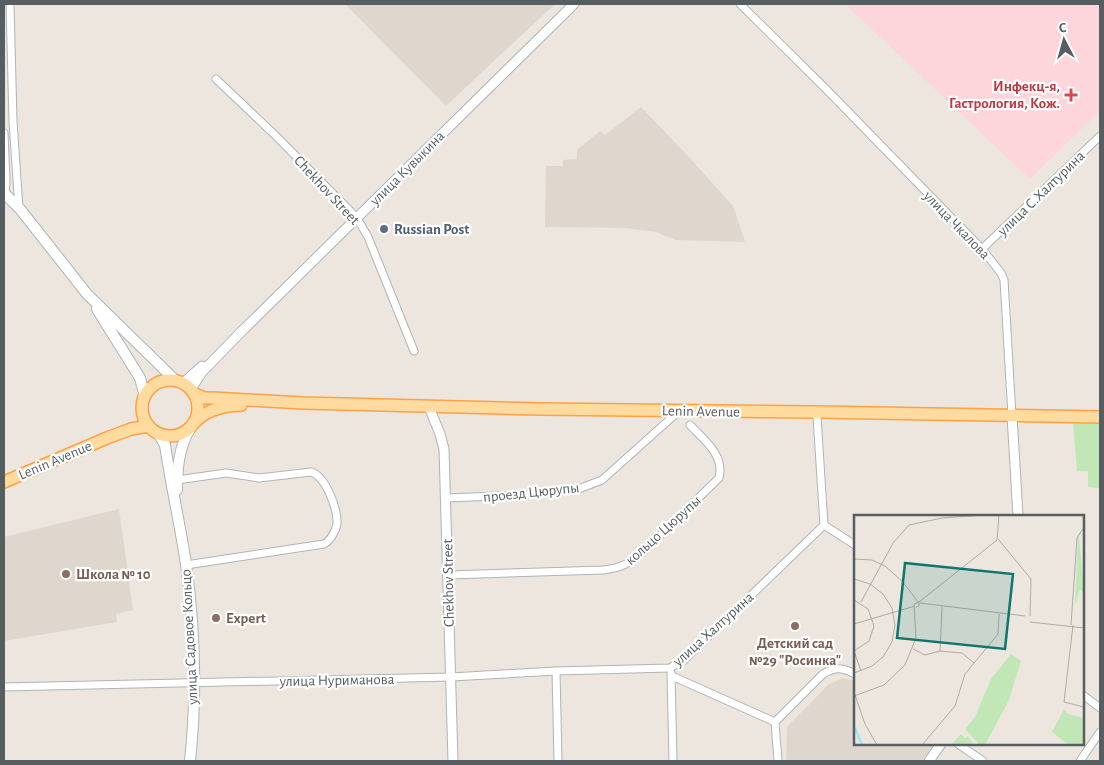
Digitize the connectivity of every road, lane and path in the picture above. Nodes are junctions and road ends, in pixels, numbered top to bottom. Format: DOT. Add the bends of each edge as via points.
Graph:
graph roads {
  1 [pos="10,4"];
  2 [pos="574,4"];
  3 [pos="740,4"];
  4 [pos="216,79"];
  5 [pos="4,133"];
  6 [pos="1100,136"];
  7 [pos="4,193"];
  8 [pos="20,209"];
  9 [pos="357,218"];
  10 [pos="982,249"];
  11 [pos="87,294"];
  12 [pos="414,351"];
  13 [pos="186,386"];
  14 [pos="303,403"];
  15 [pos="143,406"];
  16 [pos="429,407"];
  17 [pos="679,411"];
  18 [pos="1012,416"];
  19 [pos="817,417"];
  20 [pos="1100,417"];
  21 [pos="193,424"];
  22 [pos="690,425"];
  23 [pos="153,429"];
  24 [pos="107,438"];
  25 [pos="177,480"];
  26 [pos="4,482"];
  27 [pos="446,498"];
  28 [pos="176,514"];
  29 [pos="1018,515"];
  30 [pos="824,525"];
  31 [pos="854,544"];
  32 [pos="186,564"];
  33 [pos="448,575"];
  34 [pos="670,668"];
  35 [pos="556,672"];
  36 [pos="854,674"];
  37 [pos="672,676"];
  38 [pos="451,677"];
  39 [pos="194,683"];
  40 [pos="4,687"];
  41 [pos="1084,696"];
  42 [pos="1100,708"];
  43 [pos="775,722"];
  44 [pos="1100,732"];
  45 [pos="940,745"];
  46 [pos="959,745"];
  47 [pos="190,761"];
  48 [pos="453,761"];
  49 [pos="558,761"];
  50 [pos="673,761"];
  51 [pos="778,761"];
  52 [pos="929,761"];
  53 [pos="983,761"];
  54 [pos="1080,761"];
  1 -- 8 [label="street" via="13,121"];
  2 -- 9 [label="street, улица Кувыкина"];
  3 -- 10 [label="street, улица Чкалова"];
  4 -- 9 [label="street, Chekhov Street"];
  5 -- 7 [label="street"];
  6 -- 10 [label="street, улица С.Халтурина"];
  7 -- 8 [label="main road"];
  8 -- 11 [label="main road"];
  9 -- 12 [label="street, Chekhov Street" via="368,237"];
  9 -- 13 [label="street, улица Кувыкина"];
  10 -- 18 [label="street, улица Чкалова" via="1004,280"];
  11 -- 13 [label="main road"];
  11 -- 15 [label="main road" via="140,378"];
  13 -- 14 [label="main road, Lenin Avenue" via="204,398"];
  13 -- 15 [label="main road" via="168,380 155,384 149,389"];
  13 -- 21 [label="main road" via="198,405"];
  14 -- 16 [label="main road, Lenin Avenue"];
  14 -- 21 [label="main road, Lenin Avenue" via="221,408 201,415"];
  15 -- 23 [label="main road"];
  15 -- 24 [label="main road, Lenin Avenue" via="129,424"];
  16 -- 17 [label="main road, Lenin Avenue"];
  16 -- 27 [label="street, Chekhov Street" via="442,440"];
  17 -- 18 [label="main road, Lenin Avenue"];
  17 -- 27 [label="street, проезд Цюрупы" via="602,480 581,488 525,495"];
  18 -- 20 [label="main road, Lenin Avenue"];
  18 -- 29 [label="street, улица Чкалова"];
  19 -- 30 [label="street"];
  21 -- 23 [label="main road" via="175,435 163,435"];
  21 -- 25 [label="main road, улица Садовое Кольцо" via="178,460"];
  22 -- 33 [label="street, кольцо Цюрупы" via="718,458 719,478 631,562 619,569"];
  23 -- 24 [label="main road, Lenin Avenue" via="131,429"];
  23 -- 28 [label="main road, улица Садовое Кольцо" via="165,445"];
  24 -- 26 [label="main road, Lenin Avenue"];
  25 -- 28 [label="main road, улица Садовое Кольцо"];
  25 -- 32 [label="street" via="226,473 259,478 311,472 320,477 333,500 337,525 324,544"];
  27 -- 33 [label="street, Chekhov Street"];
  28 -- 32 [label="main road, улица Садовое Кольцо"];
  30 -- 31 [label="street"];
  30 -- 34 [label="street, улица Халтурина" via="684,660"];
  32 -- 39 [label="main road, улица Садовое Кольцо"];
  33 -- 38 [label="street, Chekhov Street"];
  34 -- 35 [label="street, улица Нуриманова"];
  34 -- 37 [label="street, улица Халтурина"];
  35 -- 38 [label="street, улица Нуриманова"];
  35 -- 49 [label="street"];
  36 -- 43 [label="street" via="843,668 832,668"];
  37 -- 43 [label="street"];
  37 -- 50 [label="street, улица Халтурина"];
  38 -- 39 [label="street, улица Нуриманова"];
  38 -- 48 [label="street, Chekhov Street"];
  39 -- 40 [label="street, улица Нуриманова"];
  39 -- 47 [label="main road, улица Садовое Кольцо"];
  41 -- 42 [label="street"];
  43 -- 51 [label="street"];
  44 -- 54 [label="street"];
  45 -- 52 [label="street"];
  46 -- 53 [label="street"];
}
